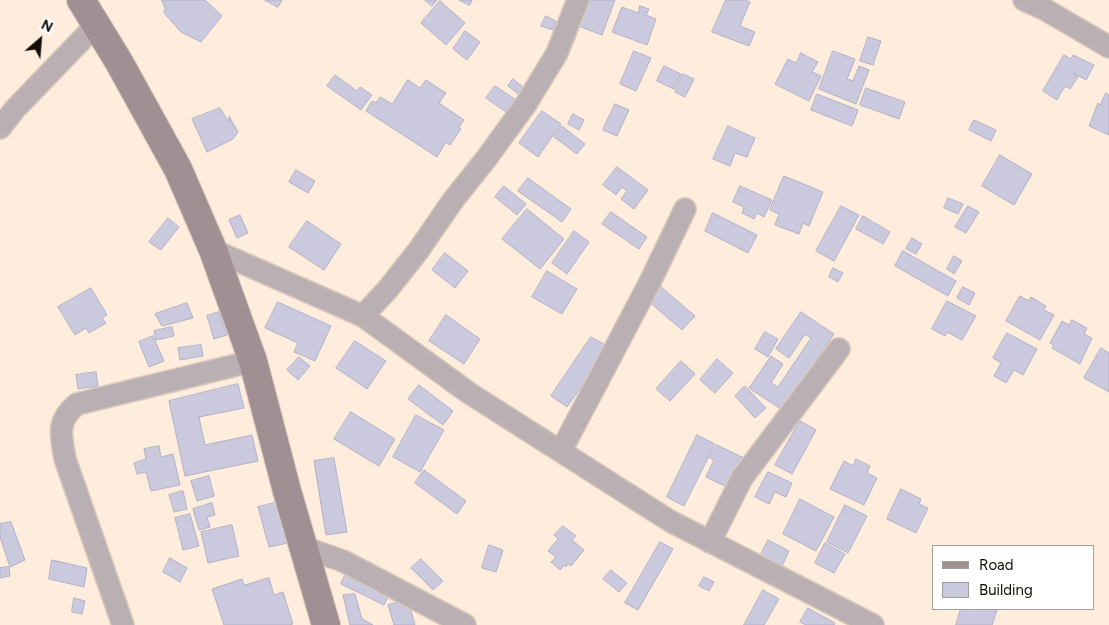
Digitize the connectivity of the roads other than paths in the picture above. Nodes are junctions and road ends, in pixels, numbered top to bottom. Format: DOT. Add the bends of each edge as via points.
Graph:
graph roads {
  1 [pos="81,0"];
  2 [pos="578,0"];
  3 [pos="1024,0"];
  4 [pos="96,25"];
  5 [pos="1109,47"];
  6 [pos="0,128"];
  7 [pos="686,209"];
  8 [pos="213,250"];
  9 [pos="363,316"];
  10 [pos="839,349"];
  11 [pos="253,361"];
  12 [pos="561,451"];
  13 [pos="710,542"];
  14 [pos="303,546"];
  15 [pos="122,625"];
  16 [pos="326,625"];
  17 [pos="465,625"];
  18 [pos="873,625"];
  1 -- 4 [label="street"];
  2 -- 9 [label="street" via="558,53 526,104 418,251"];
  3 -- 5 [label="street"];
  4 -- 6 [label="street"];
  4 -- 8 [label="street" via="178,168"];
  7 -- 12 [label="street"];
  8 -- 9 [label="street"];
  8 -- 11 [label="street"];
  9 -- 12 [label="street" via="469,393"];
  10 -- 13 [label="street" via="742,478"];
  11 -- 14 [label="street"];
  11 -- 15 [label="street" via="77,404 68,411 60,430 64,459"];
  12 -- 13 [label="street" via="670,521"];
  13 -- 18 [label="street"];
  14 -- 16 [label="street"];
  14 -- 17 [label="street" via="342,561"];
}
